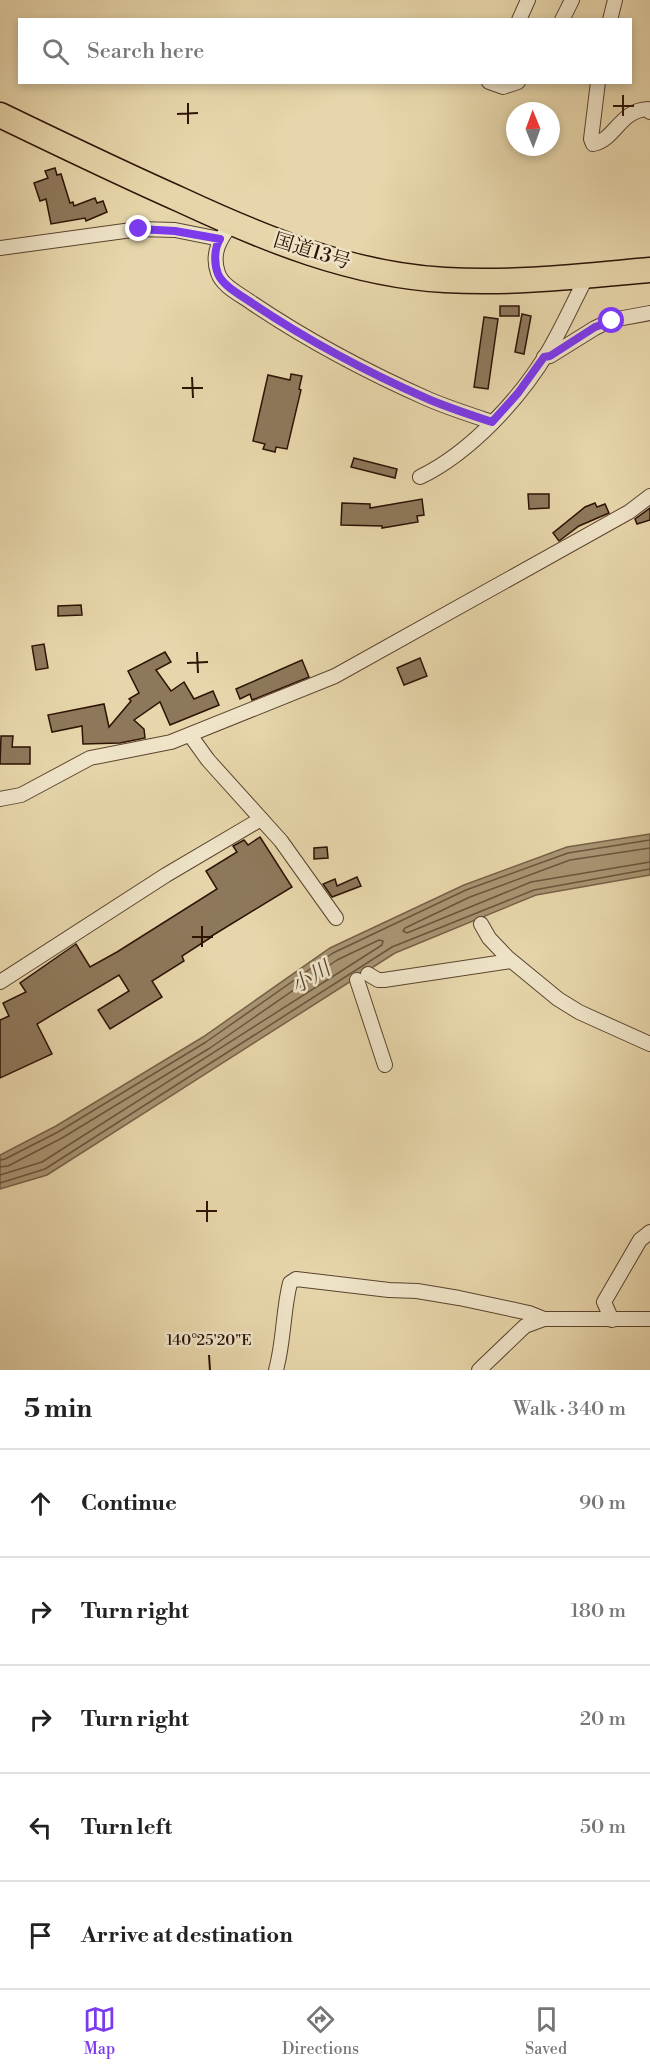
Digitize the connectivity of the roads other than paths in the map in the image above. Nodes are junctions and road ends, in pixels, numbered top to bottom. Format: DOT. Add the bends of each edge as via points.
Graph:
graph roads {
  1 [pos="528,0"];
  2 [pos="572,0"];
  3 [pos="615,0"];
  4 [pos="520,18"];
  5 [pos="563,18"];
  6 [pos="610,18"];
  7 [pos="495,84"];
  8 [pos="512,84"];
  9 [pos="598,84"];
  10 [pos="650,112"];
  11 [pos="0,115"];
  12 [pos="226,231"];
  13 [pos="0,248"];
  14 [pos="650,270"];
  15 [pos="587,276"];
  16 [pos="650,313"];
  17 [pos="544,357"];
  18 [pos="492,422"];
  19 [pos="420,477"];
  20 [pos="650,496"];
  21 [pos="190,735"];
  22 [pos="0,799"];
  23 [pos="261,819"];
  24 [pos="336,918"];
  25 [pos="481,924"];
  26 [pos="511,961"];
  27 [pos="0,982"];
  28 [pos="650,1044"];
  29 [pos="385,1065"];
  30 [pos="650,1232"];
  31 [pos="543,1319"];
  32 [pos="650,1319"];
  33 [pos="612,1320"];
  34 [pos="276,1370"];
  35 [pos="478,1370"];
  1 -- 4 [label="street"];
  2 -- 5 [label="street"];
  3 -- 6 [label="street"];
  7 -- 8 [label="street"];
  9 -- 10 [label="street" via="593,144 627,116 642,110"];
  11 -- 12 [label="highway, 国道13号" via="117,171"];
  12 -- 13 [label="street" via="139,229"];
  12 -- 15 [label="highway, 国道13号" via="375,271 444,280"];
  12 -- 18 [label="street" via="218,243 215,260 218,276 233,290 288,327 358,365 429,399"];
  14 -- 15 [label="highway, 国道13号"];
  15 -- 17 [label="street"];
  16 -- 17 [label="street" via="595,327"];
  17 -- 18 [label="street"];
  18 -- 19 [label="street" via="460,453"];
  20 -- 21 [label="street" via="629,512 353,667"];
  21 -- 22 [label="street" via="90,759 21,795"];
  21 -- 23 [label="street"];
  23 -- 24 [label="street"];
  23 -- 27 [label="street"];
  25 -- 26 [label="street"];
  26 -- 28 [label="street" via="579,1012"];
  26 -- 29 [label="street" via="384,980 363,977"];
  30 -- 33 [label="street" via="640,1240 604,1302"];
  31 -- 33 [label="street"];
  31 -- 34 [label="street" via="529,1312 417,1291 296,1280 290,1283"];
  31 -- 35 [label="street" via="525,1326"];
  32 -- 33 [label="street"];
}
